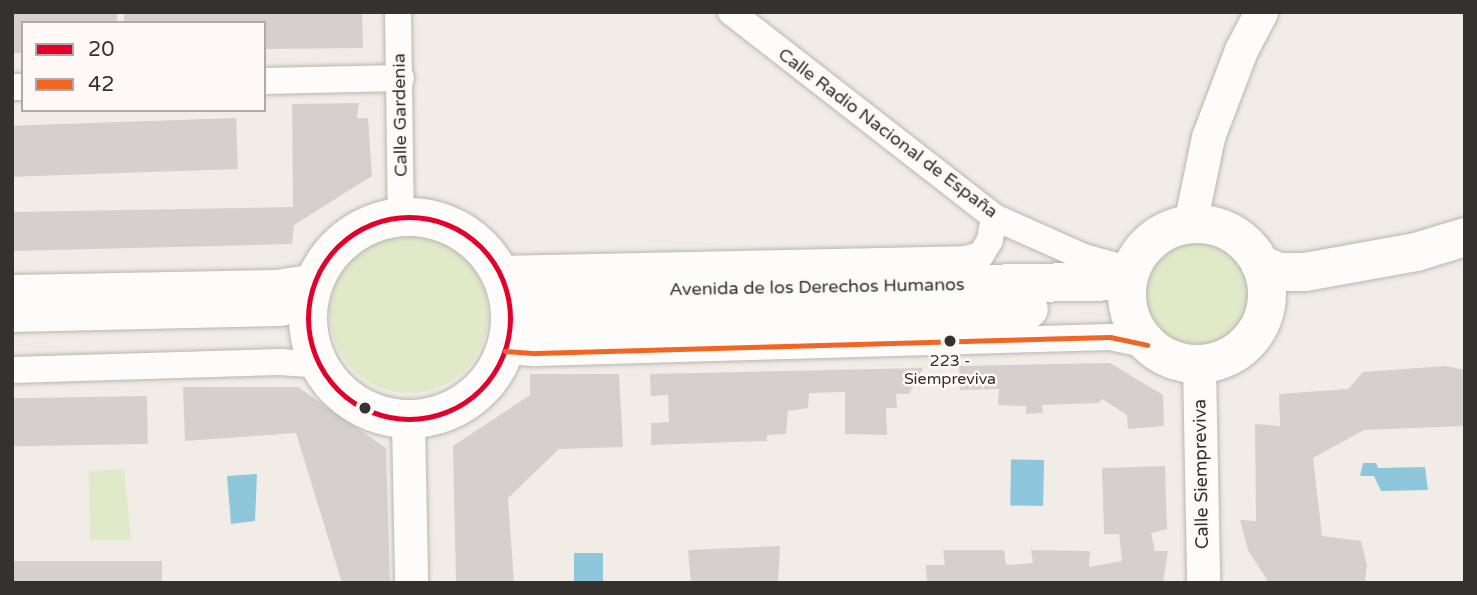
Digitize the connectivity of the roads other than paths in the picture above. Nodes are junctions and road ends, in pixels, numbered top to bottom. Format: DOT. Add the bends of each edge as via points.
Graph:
graph roads {
  1 [pos="398,12"];
  2 [pos="731,12"];
  3 [pos="1261,12"];
  4 [pos="401,78"];
  5 [pos="266,81"];
  6 [pos="401,217"];
  7 [pos="995,217"];
  8 [pos="1190,224"];
  9 [pos="1465,237"];
  10 [pos="1260,264"];
  11 [pos="1465,264"];
  12 [pos="1128,286"];
  13 [pos="12,288"];
  14 [pos="505,308"];
  15 [pos="12,313"];
  16 [pos="1265,314"];
  17 [pos="313,319"];
  18 [pos="12,340"];
  19 [pos="1147,345"];
  20 [pos="1199,365"];
  21 [pos="12,370"];
  22 [pos="408,420"];
  23 [pos="411,583"];
  24 [pos="1203,583"];
  1 -- 4 [label="street, Calle Gardenia"];
  2 -- 7 [label="street, Calle Radio Nacional de España"];
  3 -- 8 [label="street" via="1241,50 1208,137"];
  4 -- 5 [label="street"];
  4 -- 6 [label="street, Calle Gardenia"];
  6 -- 14 [label="main road" via="430,219 457,229 481,246"];
  6 -- 17 [label="main road" via="350,235 330,254"];
  7 -- 12 [label="street, Calle Radio Nacional de España" via="1084,257"];
  7 -- 14 [label="street, Avenida de los Derechos Humanos" via="981,255 965,259"];
  8 -- 10 [label="main road" via="1211,225 1231,233 1248,246"];
  8 -- 12 [label="main road" via="1153,238 1140,253"];
  9 -- 10 [label="main road" via="1416,253 1305,272 1279,272"];
  10 -- 16 [label="main road" via="1268,297"];
  11 -- 16 [label="main road" via="1433,275 1307,297"];
  12 -- 14 [label="main road, Avenida de los Derechos Humanos" via="535,293"];
  12 -- 19 [label="main road" via="1134,327"];
  13 -- 17 [label="street" via="276,283"];
  14 -- 19 [label="street" via="536,353 1110,337"];
  14 -- 22 [label="main road" via="490,379 468,401 439,415"];
  15 -- 17 [label="main road" via="280,307"];
  16 -- 20 [label="main road" via="1240,350 1221,361"];
  17 -- 18 [label="main road" via="280,331"];
  17 -- 21 [label="street" via="280,362"];
  17 -- 22 [label="main road" via="335,387 356,405 381,416"];
  19 -- 20 [label="main road" via="1180,363"];
  20 -- 24 [label="street, Calle Siempreviva"];
  22 -- 23 [label="street"];
}
